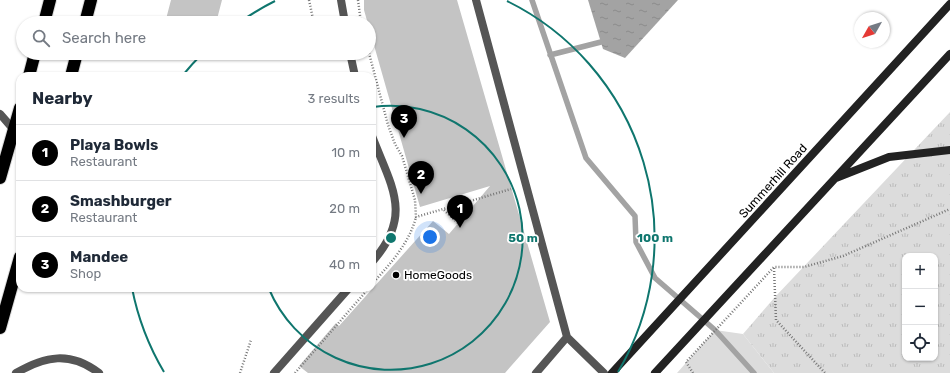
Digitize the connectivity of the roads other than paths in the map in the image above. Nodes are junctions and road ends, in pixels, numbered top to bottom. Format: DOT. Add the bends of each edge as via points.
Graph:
graph roads {
  1 [pos="50,0"];
  2 [pos="91,0"];
  3 [pos="341,0"];
  4 [pos="476,0"];
  5 [pos="950,4"];
  6 [pos="46,16"];
  7 [pos="87,16"];
  8 [pos="343,16"];
  9 [pos="950,54"];
  10 [pos="34,60"];
  11 [pos="75,60"];
  12 [pos="352,60"];
  13 [pos="30,72"];
  14 [pos="72,72"];
  15 [pos="354,72"];
  16 [pos="0,114"];
  17 [pos="16,123"];
  18 [pos="14,130"];
  19 [pos="376,146"];
  20 [pos="950,150"];
  21 [pos="0,178"];
  22 [pos="833,179"];
  23 [pos="376,257"];
  24 [pos="16,271"];
  25 [pos="345,292"];
  26 [pos="0,328"];
  27 [pos="567,337"];
  28 [pos="16,373"];
  29 [pos="98,373"];
  30 [pos="274,373"];
  31 [pos="536,373"];
  32 [pos="604,373"];
  33 [pos="612,373"];
  34 [pos="655,373"];
  1 -- 6 [label="highway"];
  2 -- 7 [label="highway"];
  3 -- 8 [label="lane"];
  4 -- 27 [label="lane"];
  5 -- 33 [label="street, Summerhill Road"];
  9 -- 22 [label="street"];
  10 -- 13 [label="highway"];
  11 -- 14 [label="highway"];
  12 -- 15 [label="lane"];
  16 -- 18 [label="lane"];
  17 -- 18 [label="highway"];
  18 -- 21 [label="highway"];
  19 -- 23 [label="lane" via="394,191 396,206 392,233"];
  20 -- 22 [label="street" via="889,157"];
  22 -- 34 [label="street"];
  24 -- 26 [label="highway"];
  25 -- 30 [label="lane"];
  27 -- 31 [label="lane"];
  27 -- 32 [label="lane"];
  28 -- 29 [label="lane" via="34,362 50,358 66,358 82,363"];
}
